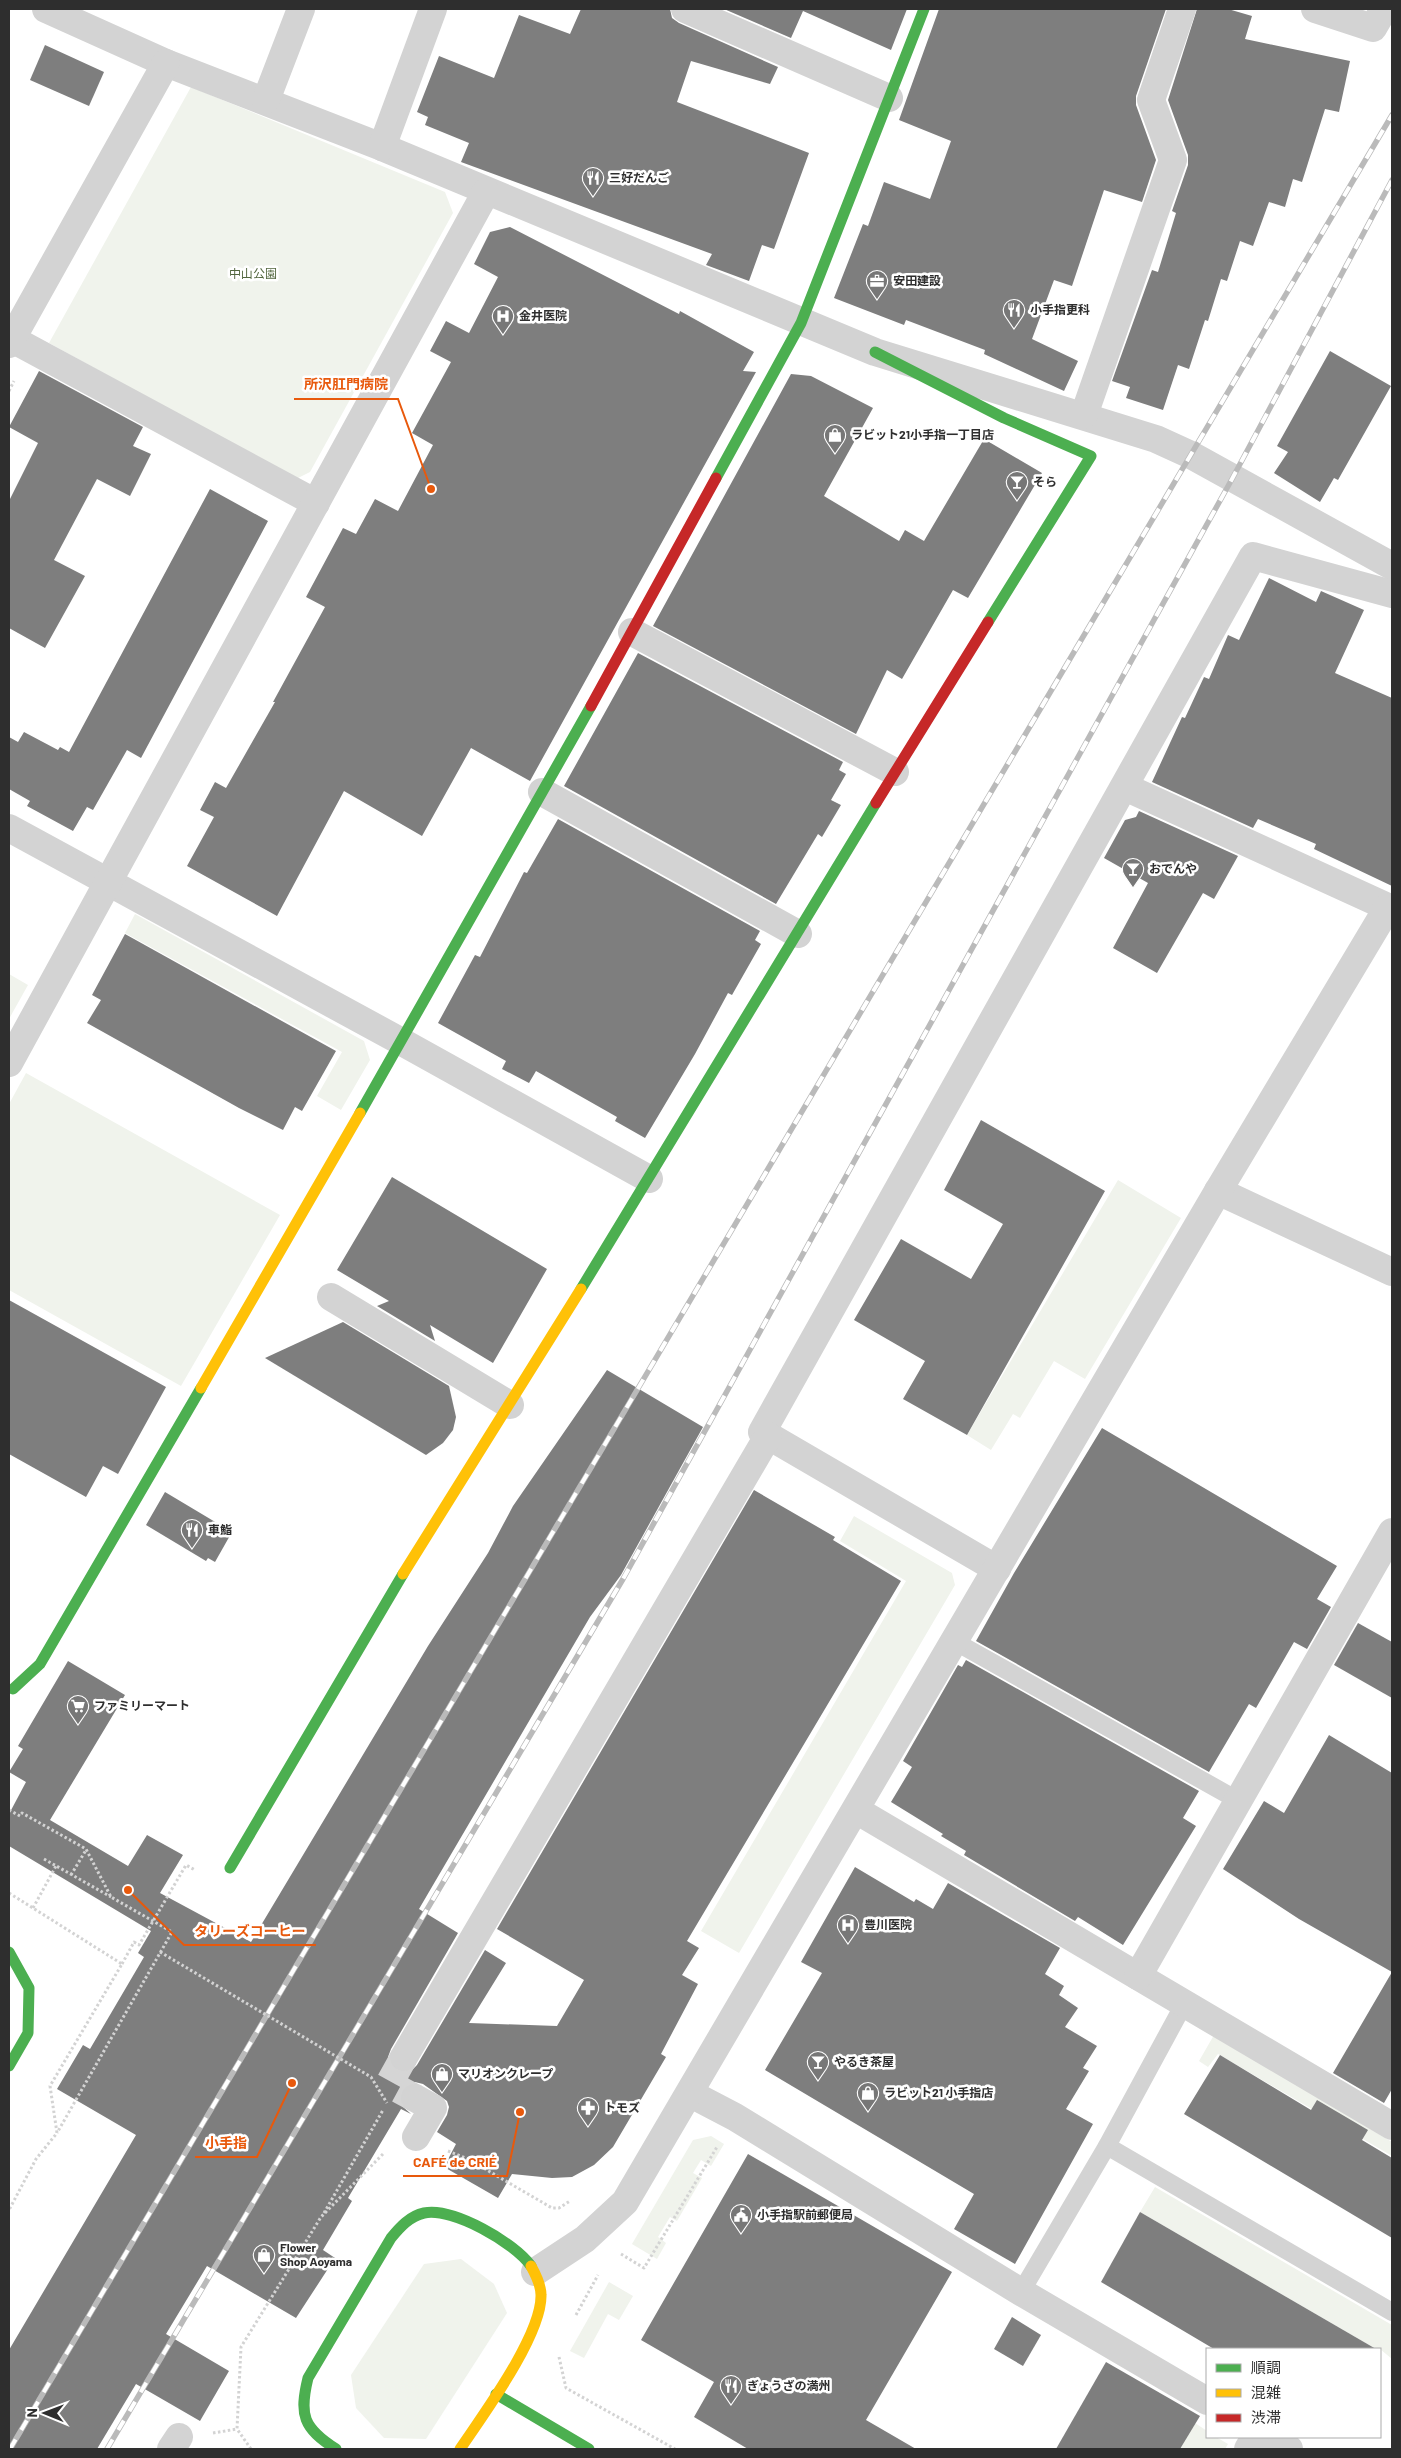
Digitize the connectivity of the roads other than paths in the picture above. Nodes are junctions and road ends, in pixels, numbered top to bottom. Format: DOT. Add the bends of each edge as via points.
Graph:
graph roads {
  1 [pos="46,9"];
  2 [pos="301,9"];
  3 [pos="433,9"];
  4 [pos="685,9"];
  5 [pos="924,9"];
  6 [pos="1182,9"];
  7 [pos="1315,9"];
  8 [pos="1384,9"];
  9 [pos="99,19"];
  10 [pos="166,62"];
  11 [pos="889,98"];
  12 [pos="266,100"];
  13 [pos="382,148"];
  14 [pos="486,192"];
  15 [pos="801,323"];
  16 [pos="10,342"];
  17 [pos="875,352"];
  18 [pos="1084,415"];
  19 [pos="316,503"];
  20 [pos="1392,566"];
  21 [pos="1392,594"];
  22 [pos="632,632"];
  23 [pos="894,772"];
  24 [pos="1125,787"];
  25 [pos="542,792"];
  26 [pos="9,828"];
  27 [pos="108,882"];
  28 [pos="1390,908"];
  29 [pos="798,934"];
  30 [pos="402,1042"];
  31 [pos="9,1063"];
  32 [pos="649,1180"];
  33 [pos="1218,1190"];
  34 [pos="1392,1272"];
  35 [pos="331,1297"];
  36 [pos="510,1405"];
  37 [pos="768,1436"];
  38 [pos="1392,1532"];
  39 [pos="997,1569"];
  40 [pos="954,1641"];
  41 [pos="10,1691"];
  42 [pos="1239,1801"];
  43 [pos="856,1810"];
  44 [pos="230,1868"];
  45 [pos="9,1952"];
  46 [pos="1138,1976"];
  47 [pos="1184,2004"];
  48 [pos="404,2058"];
  49 [pos="9,2066"];
  50 [pos="691,2094"];
  51 [pos="415,2098"];
  52 [pos="1392,2126"];
  53 [pos="416,2137"];
  54 [pos="1107,2146"];
  55 [pos="535,2272"];
  56 [pos="1021,2292"];
  57 [pos="1392,2312"];
  58 [pos="496,2394"];
  59 [pos="1206,2400"];
  60 [pos="1254,2438"];
  61 [pos="1270,2438"];
  62 [pos="336,2449"];
  63 [pos="460,2449"];
  64 [pos="589,2449"];
  65 [pos="1248,2449"];
  66 [pos="1289,2449"];
  1 -- 9 [label="street"];
  2 -- 12 [label="street"];
  3 -- 13 [label="street"];
  4 -- 11 [label="street"];
  5 -- 11 [label="street"];
  6 -- 18 [label="street" via="1151,100 1173,160"];
  7 -- 8 [label="street" via="1373,28"];
  9 -- 10 [label="street"];
  10 -- 12 [label="street"];
  10 -- 16 [label="street"];
  11 -- 15 [label="street"];
  12 -- 13 [label="street"];
  13 -- 14 [label="street"];
  14 -- 15 [label="street"];
  14 -- 19 [label="street"];
  15 -- 17 [label="street"];
  15 -- 22 [label="street"];
  16 -- 19 [label="street"];
  17 -- 18 [label="street"];
  17 -- 23 [label="street" via="1004,418 1091,456"];
  18 -- 20 [label="street" via="1191,454"];
  19 -- 27 [label="street"];
  21 -- 24 [label="street" via="1253,556"];
  22 -- 23 [label="street"];
  22 -- 25 [label="street"];
  23 -- 29 [label="street"];
  24 -- 28 [label="street"];
  24 -- 37 [label="street" via="762,1432"];
  25 -- 29 [label="street"];
  25 -- 30 [label="street"];
  26 -- 27 [label="street"];
  27 -- 30 [label="street"];
  27 -- 31 [label="street"];
  28 -- 33 [label="street"];
  29 -- 32 [label="street"];
  30 -- 32 [label="street"];
  30 -- 41 [label="street" via="40,1664"];
  32 -- 36 [label="street"];
  33 -- 34 [label="street"];
  33 -- 39 [label="street"];
  35 -- 36 [label="street"];
  36 -- 44 [label="street" via="396,1585"];
  37 -- 39 [label="street"];
  37 -- 48 [label="street"];
  38 -- 42 [label="street"];
  39 -- 40 [label="street"];
  40 -- 42 [label="lane"];
  40 -- 43 [label="street"];
  42 -- 46 [label="street"];
  43 -- 46 [label="street"];
  43 -- 50 [label="street"];
  45 -- 49 [label="street" via="28,1988 28,2033"];
  46 -- 47 [label="street"];
  47 -- 52 [label="street"];
  47 -- 54 [label="lane"];
  50 -- 55 [label="street" via="625,2202 585,2239"];
  50 -- 56 [label="street" via="735,2117"];
  51 -- 53 [label="street" via="433,2108"];
  54 -- 56 [label="lane"];
  54 -- 57 [label="lane"];
  55 -- 58 [label="street" via="541,2297 532,2331"];
  55 -- 62 [label="street" via="521,2254 466,2220 426,2212 404,2222 391,2238 308,2378 303,2396 306,2426 316,2437"];
  56 -- 59 [label="street"];
  58 -- 63 [label="street"];
  58 -- 64 [label="street"];
  60 -- 65 [label="street"];
  61 -- 66 [label="street"];
}
